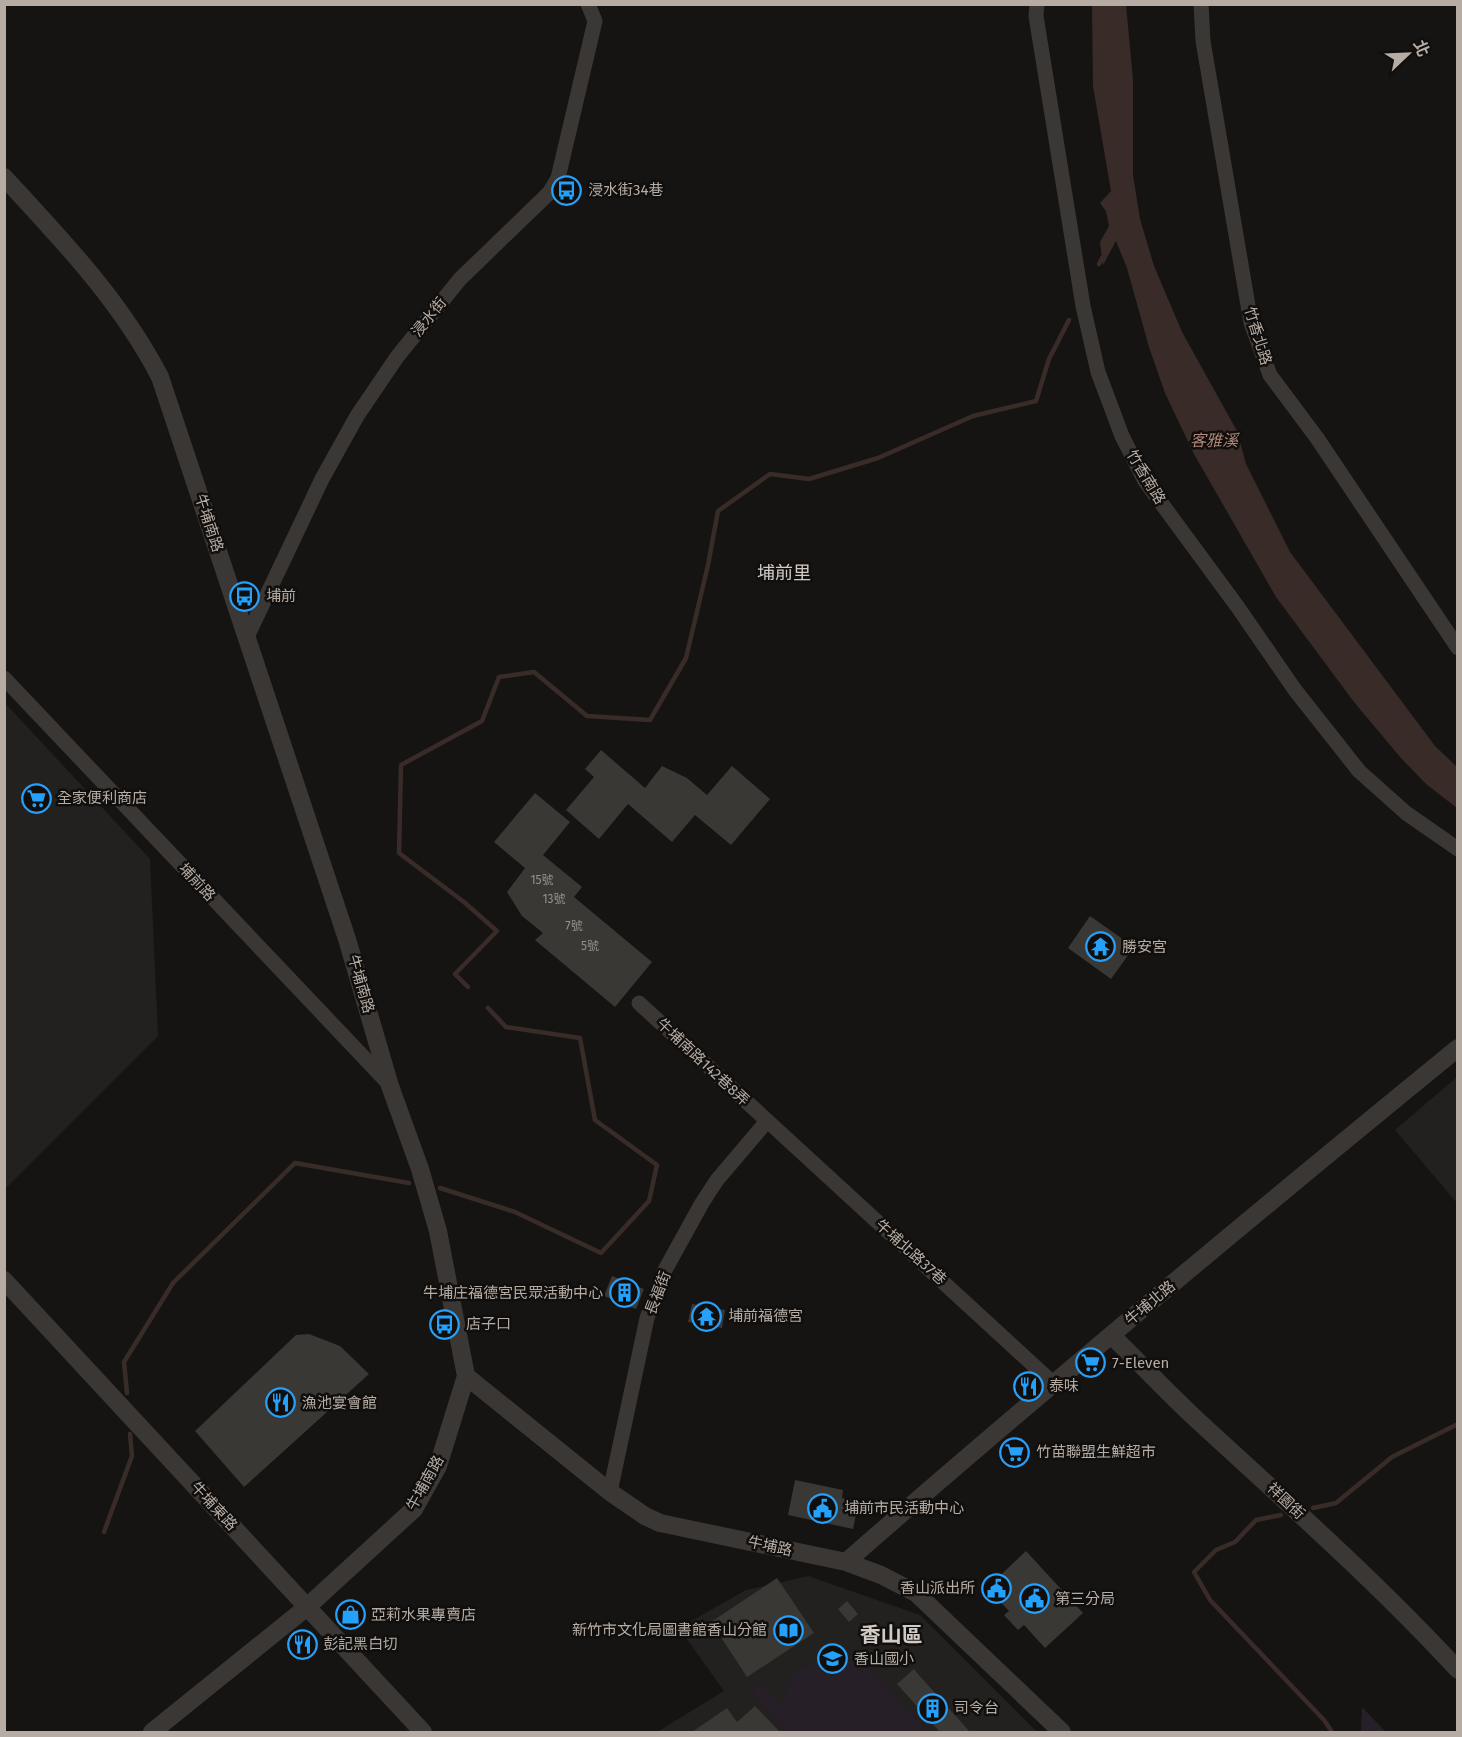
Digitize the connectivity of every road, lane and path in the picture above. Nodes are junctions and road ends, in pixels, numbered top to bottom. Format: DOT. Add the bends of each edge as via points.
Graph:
graph roads {
  1 [pos="588,4"];
  2 [pos="1037,4"];
  3 [pos="1201,4"];
  4 [pos="4,177"];
  5 [pos="247,637"];
  6 [pos="1458,648"];
  7 [pos="4,678"];
  8 [pos="1458,849"];
  9 [pos="639,1003"];
  10 [pos="1458,1048"];
  11 [pos="390,1086"];
  12 [pos="767,1121"];
  13 [pos="4,1280"];
  14 [pos="1112,1335"];
  15 [pos="466,1376"];
  16 [pos="1054,1384"];
  17 [pos="610,1492"];
  18 [pos="846,1562"];
  19 [pos="307,1606"];
  20 [pos="1458,1670"];
  21 [pos="152,1732"];
  22 [pos="423,1732"];
  23 [pos="1062,1732"];
  1 -- 5 [label="street, 浸水街" via="595,21 558,178 549,193 460,279 397,357 357,416 322,479"];
  2 -- 8 [label="street, 竹香南路" via="1037,27 1083,306 1098,372 1122,436 1145,481 1295,690 1359,771 1406,813"];
  3 -- 6 [label="street, 竹香北路" via="1203,41 1251,323 1270,375"];
  4 -- 5 [label="street, 牛埔南路" via="92,274 145,347 160,377"];
  5 -- 11 [label="street, 牛埔南路" via="347,939"];
  7 -- 11 [label="street, 埔前路"];
  9 -- 12 [label="street, 牛埔南路142巷8弄"];
  10 -- 14 [label="street, 牛埔北路"];
  11 -- 15 [label="street, 牛埔南路" via="438,1231"];
  12 -- 16 [label="street, 牛埔北路37巷"];
  12 -- 17 [label="street, 長福街" via="717,1180 665,1270 647,1318"];
  13 -- 19 [label="street, 牛埔東路"];
  14 -- 16 [label="street, 牛埔北路"];
  14 -- 20 [label="street, 祥園街"];
  15 -- 17 [label="street, 牛埔路"];
  15 -- 19 [label="street, 牛埔南路" via="438,1466 414,1509"];
  16 -- 18 [label="street, 牛埔北路"];
  17 -- 18 [label="street, 牛埔路" via="660,1523"];
  18 -- 23 [label="street, 牛埔路" via="916,1593"];
  19 -- 21 [label="street, 牛埔南路"];
  19 -- 22 [label="street, 牛埔東路"];
}
